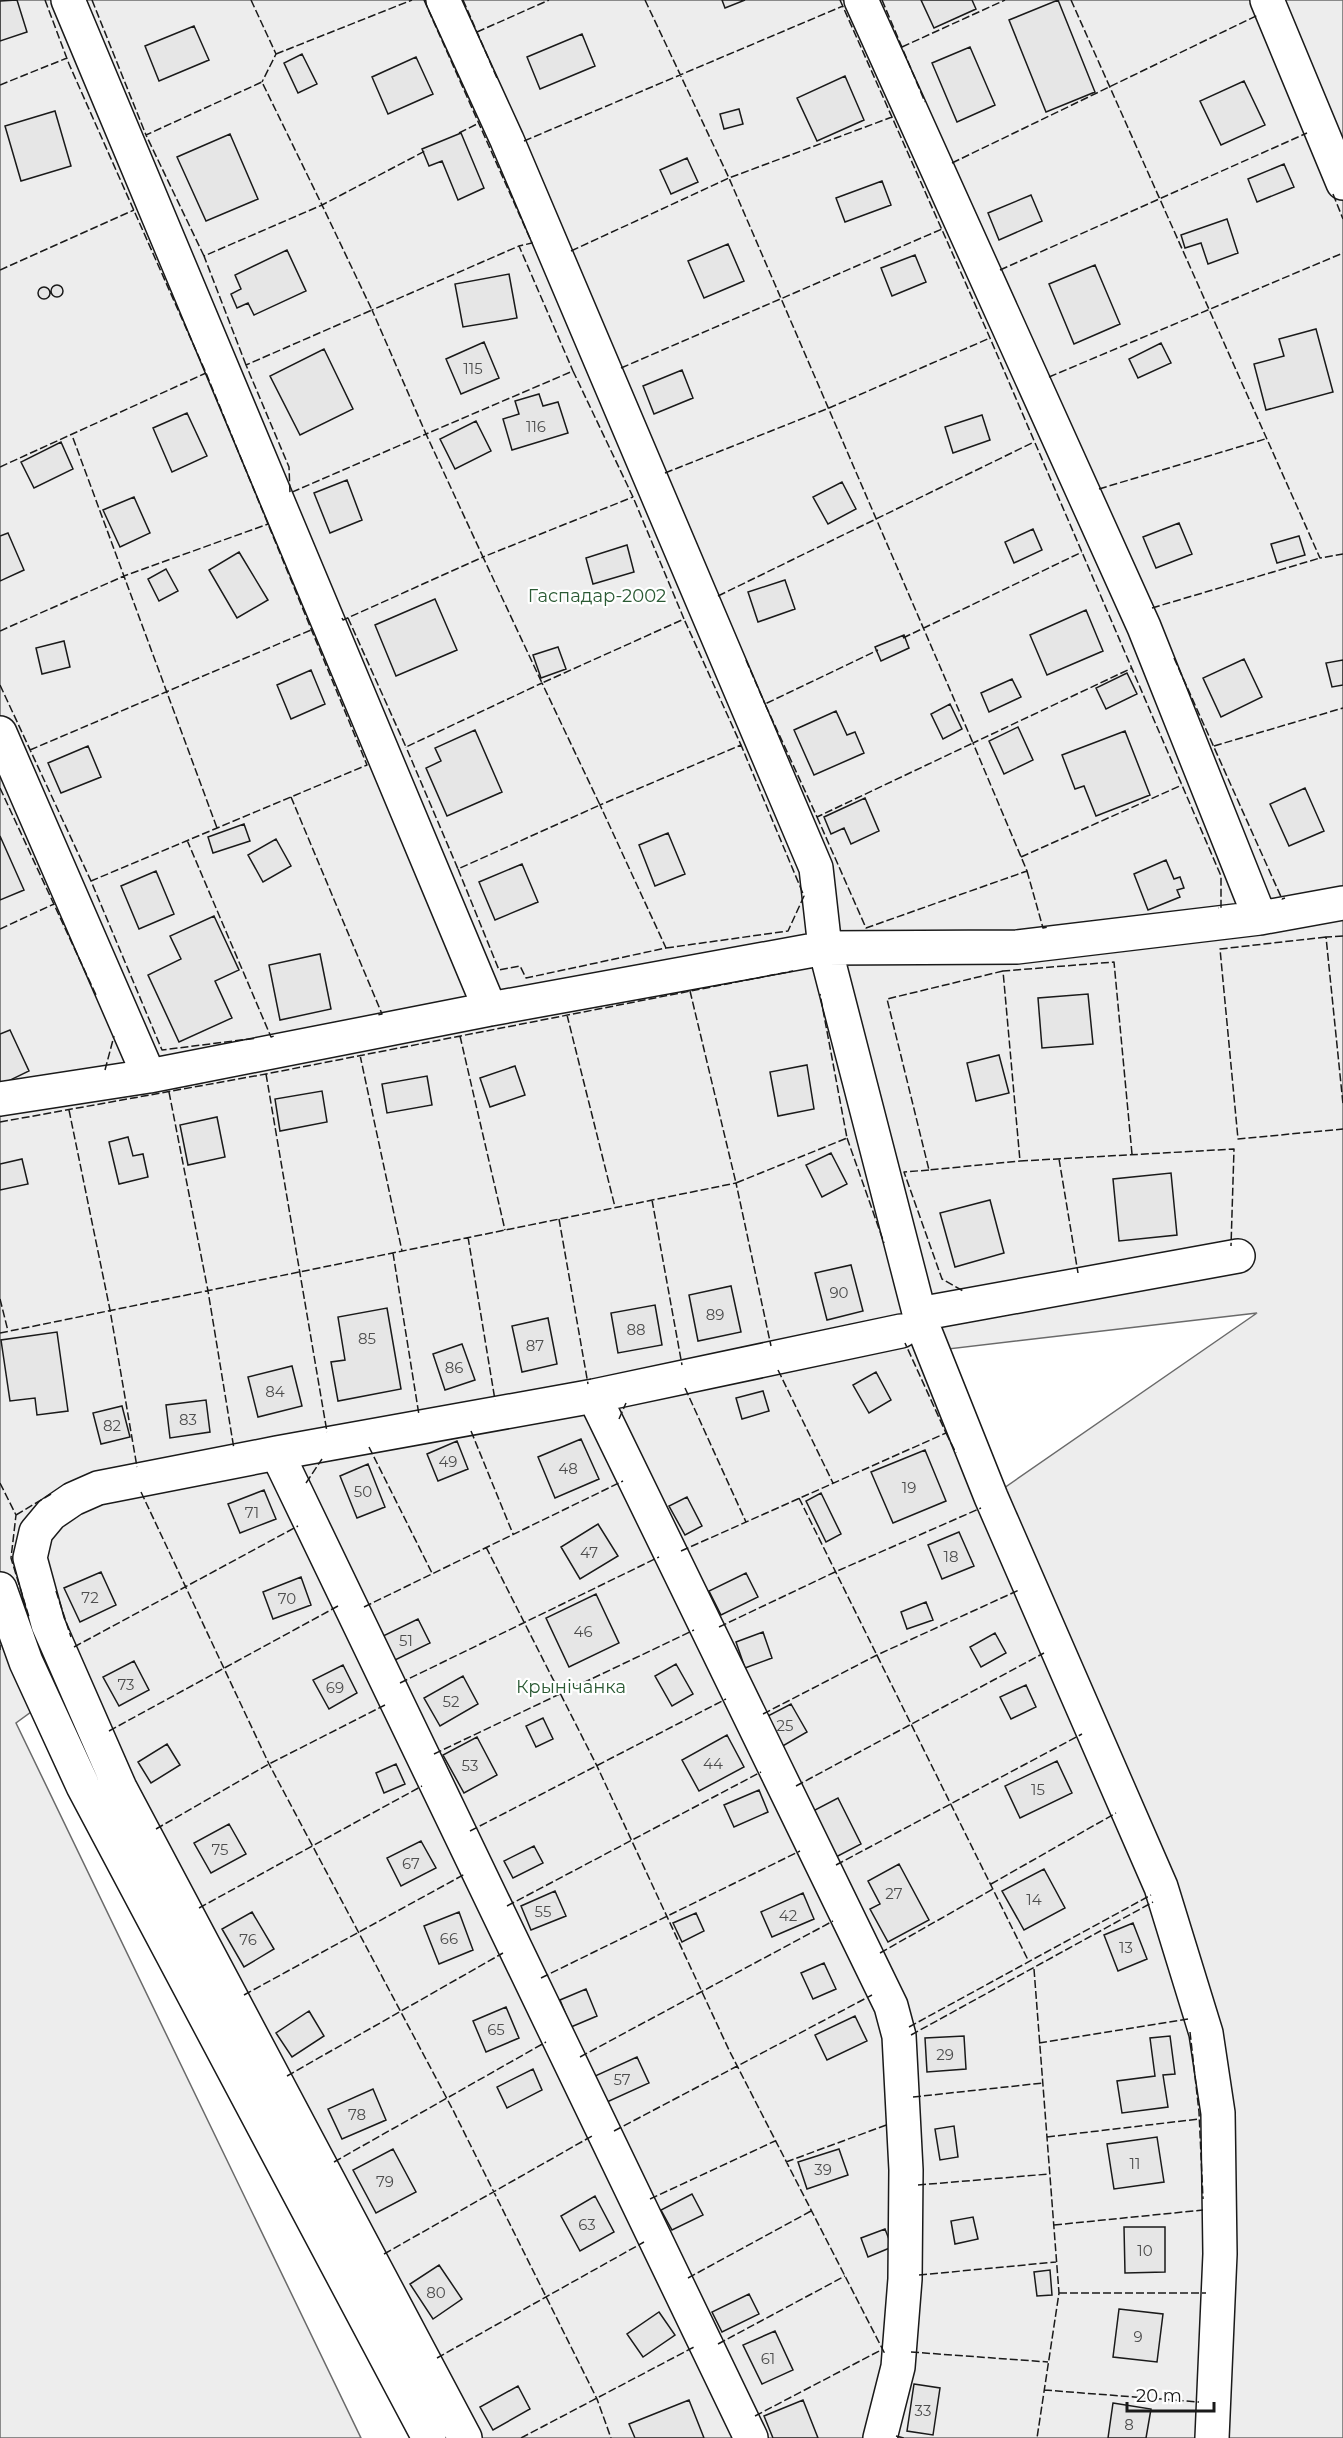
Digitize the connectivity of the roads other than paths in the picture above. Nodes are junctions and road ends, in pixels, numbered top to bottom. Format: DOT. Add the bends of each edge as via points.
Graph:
graph roads {
  1 [pos="68,0"];
  2 [pos="442,0"];
  3 [pos="861,0"];
  4 [pos="1267,0"];
  5 [pos="1343,183"];
  6 [pos="0,734"];
  7 [pos="1343,903"];
  8 [pos="1260,918"];
  9 [pos="825,948"];
  10 [pos="490,1009"];
  11 [pos="149,1076"];
  12 [pos="0,1099"];
  13 [pos="1238,1256"];
  14 [pos="910,1323"];
  15 [pos="594,1396"];
  16 [pos="277,1453"];
  17 [pos="0,1589"];
  18 [pos="13,1665"];
  19 [pos="429,2438"];
  20 [pos="465,2438"];
  21 [pos="751,2438"];
  22 [pos="880,2438"];
  23 [pos="1212,2438"];
  1 -- 10 [label="street"];
  2 -- 9 [label="street" via="507,140 816,868"];
  3 -- 8 [label="street" via="1144,627"];
  4 -- 5 [label="street"];
  6 -- 11 [label="street"];
  7 -- 8 [label="street"];
  8 -- 9 [label="street" via="1017,947"];
  9 -- 10 [label="street"];
  9 -- 14 [label="street"];
  10 -- 11 [label="street"];
  11 -- 12 [label="street"];
  13 -- 14 [label="street"];
  14 -- 15 [label="street"];
  14 -- 23 [label="street" via="991,1497 1161,1887 1206,2033 1218,2113 1220,2254"];
  15 -- 16 [label="street"];
  15 -- 22 [label="street" via="891,2006 899,2036 906,2170 906,2279 898,2367"];
  16 -- 20 [label="street" via="98,1488 51,1514 36,1532 30,1558 48,1624 120,1788"];
  16 -- 21 [label="street"];
  17 -- 18 [label="street"];
  18 -- 19 [label="street" via="82,1786"];
}
